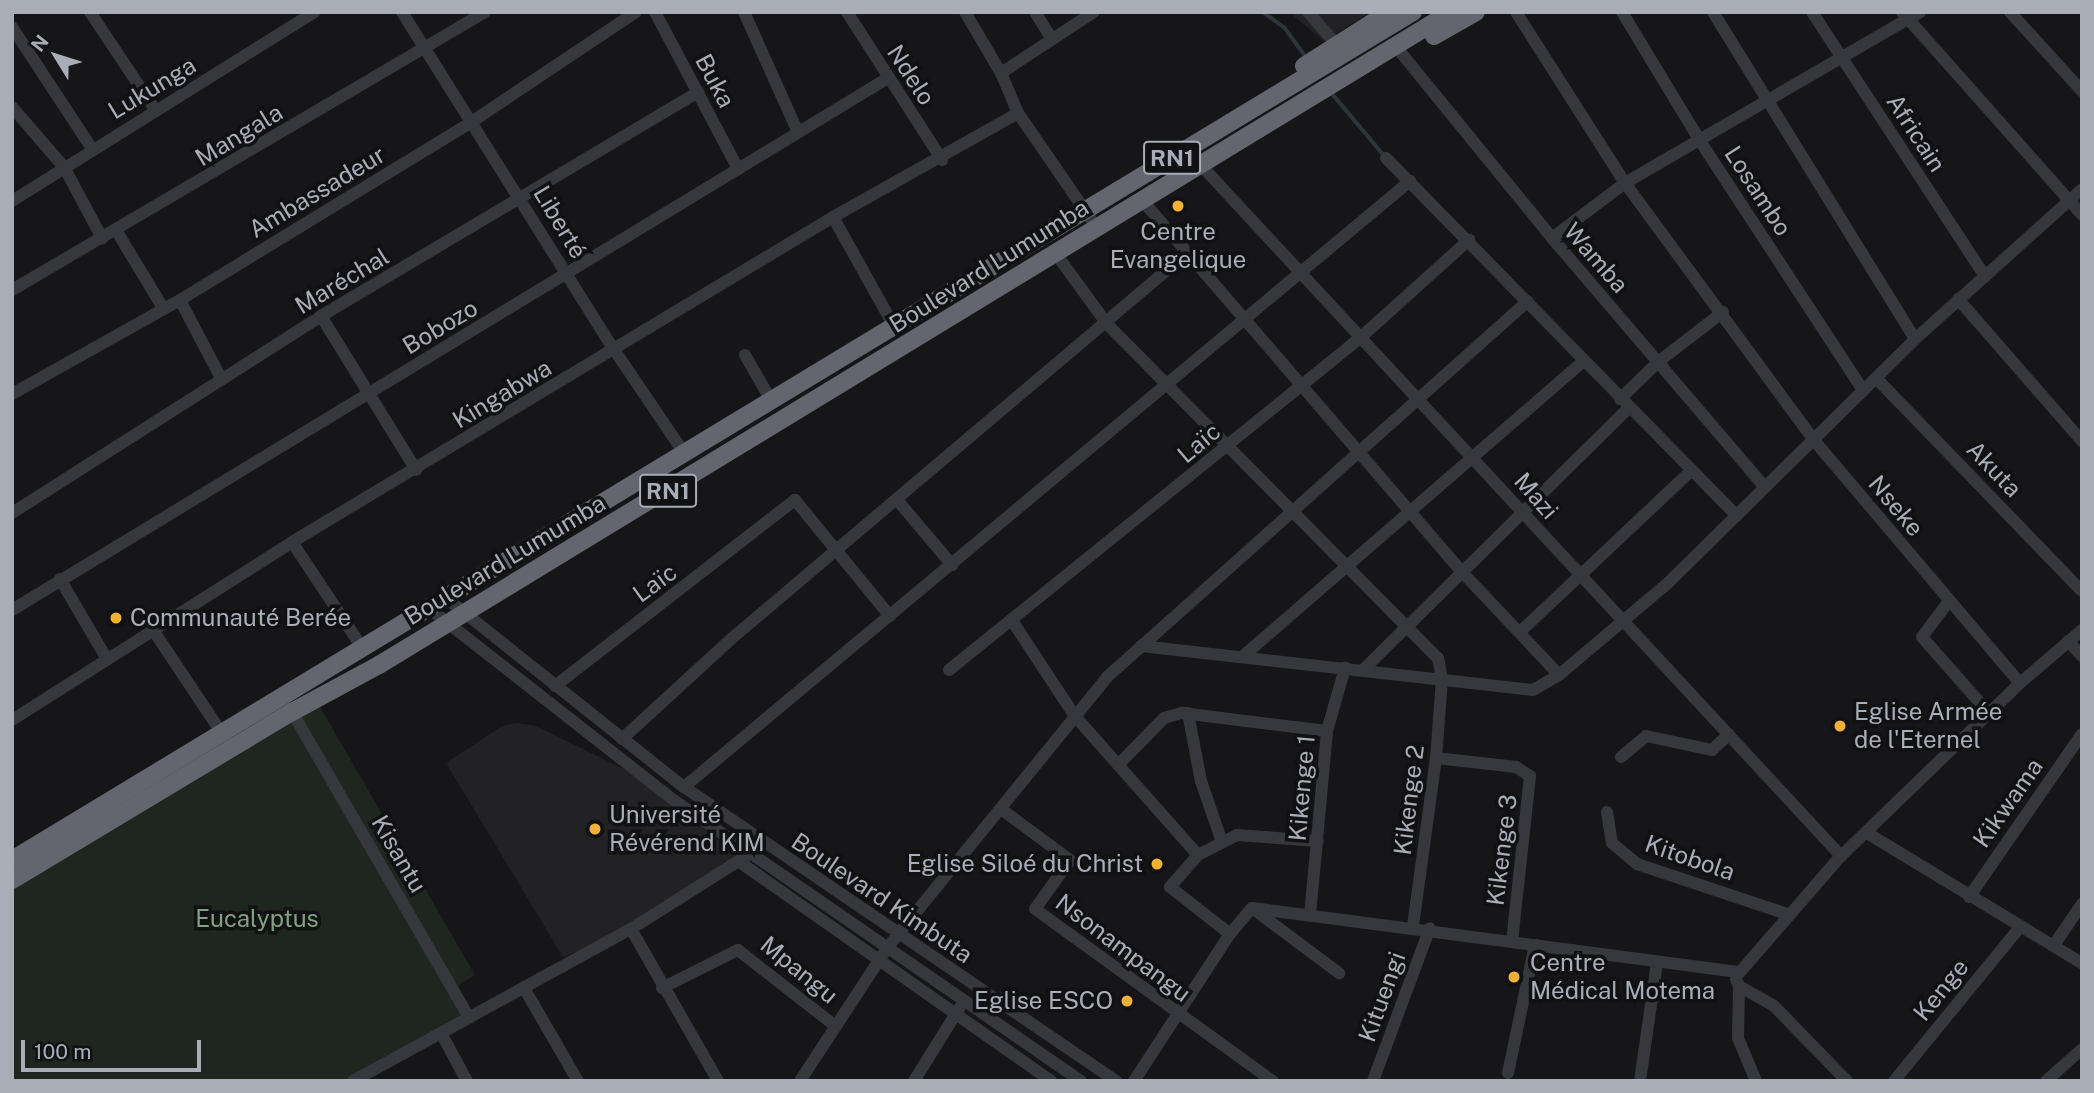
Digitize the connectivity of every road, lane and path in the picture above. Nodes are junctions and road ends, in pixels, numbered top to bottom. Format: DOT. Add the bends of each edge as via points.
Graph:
graph roads {
  1 [pos="90,12"];
  2 [pos="314,12"];
  3 [pos="402,12"];
  4 [pos="485,12"];
  5 [pos="636,12"];
  6 [pos="655,12"];
  7 [pos="744,12"];
  8 [pos="847,12"];
  9 [pos="965,12"];
  10 [pos="1035,12"];
  11 [pos="1094,12"];
  12 [pos="1308,12"];
  13 [pos="1389,12"];
  14 [pos="1413,12"];
  15 [pos="1451,12"];
  16 [pos="1476,12"];
  17 [pos="1516,12"];
  18 [pos="1622,12"];
  19 [pos="1713,12"];
  20 [pos="1812,12"];
  21 [pos="1920,12"];
  22 [pos="2010,12"];
  23 [pos="1905,16"];
  24 [pos="12,27"];
  25 [pos="1051,38"];
  26 [pos="1336,44"];
  27 [pos="425,48"];
  28 [pos="1402,54"];
  29 [pos="1842,59"];
  30 [pos="1001,73"];
  31 [pos="1300,75"];
  32 [pos="888,78"];
  33 [pos="2082,91"];
  34 [pos="698,92"];
  35 [pos="1317,98"];
  36 [pos="1769,102"];
  37 [pos="12,107"];
  38 [pos="156,111"];
  39 [pos="1018,113"];
  40 [pos="472,121"];
  41 [pos="797,130"];
  42 [pos="1700,141"];
  43 [pos="92,149"];
  44 [pos="1385,158"];
  45 [pos="942,160"];
  46 [pos="1199,163"];
  47 [pos="64,167"];
  48 [pos="738,169"];
  49 [pos="1410,181"];
  50 [pos="1625,183"];
  51 [pos="2082,189"];
  52 [pos="523,200"];
  53 [pos="1142,200"];
  54 [pos="12,201"];
  55 [pos="2069,201"];
  56 [pos="1084,209"];
  57 [pos="2082,215"];
  58 [pos="833,217"];
  59 [pos="1097,228"];
  60 [pos="116,230"];
  61 [pos="102,238"];
  62 [pos="1552,238"];
  63 [pos="1469,240"];
  64 [pos="1056,254"];
  65 [pos="1186,254"];
  66 [pos="1301,273"];
  67 [pos="568,276"];
  68 [pos="1984,276"];
  69 [pos="12,290"];
  70 [pos="1958,299"];
  71 [pos="180,300"];
  72 [pos="1528,301"];
  73 [pos="163,308"];
  74 [pos="1723,312"];
  75 [pos="321,316"];
  76 [pos="1244,321"];
  77 [pos="1107,324"];
  78 [pos="894,326"];
  79 [pos="1360,338"];
  80 [pos="1915,339"];
  81 [pos="615,351"];
  82 [pos="745,355"];
  83 [pos="1584,361"];
  84 [pos="1658,362"];
  85 [pos="1876,377"];
  86 [pos="222,380"];
  87 [pos="1301,384"];
  88 [pos="1166,387"];
  89 [pos="1863,390"];
  90 [pos="12,394"];
  91 [pos="369,394"];
  92 [pos="1417,397"];
  93 [pos="771,400"];
  94 [pos="1625,403"];
  95 [pos="1812,438"];
  96 [pos="2082,441"];
  97 [pos="1227,447"];
  98 [pos="1360,450"];
  99 [pos="684,453"];
  100 [pos="1476,458"];
  101 [pos="416,470"];
  102 [pos="1691,471"];
  103 [pos="1763,485"];
  104 [pos="898,500"];
  105 [pos="1293,510"];
  106 [pos="1411,512"];
  107 [pos="12,513"];
  108 [pos="1524,516"];
  109 [pos="1737,516"];
  110 [pos="292,542"];
  111 [pos="836,549"];
  112 [pos="1349,563"];
  113 [pos="952,565"];
  114 [pos="1463,573"];
  115 [pos="1580,576"];
  116 [pos="60,579"];
  117 [pos="2082,590"];
  118 [pos="446,598"];
  119 [pos="1949,601"];
  120 [pos="430,609"];
  121 [pos="12,610"];
  122 [pos="463,614"];
  123 [pos="890,616"];
  124 [pos="1621,620"];
  125 [pos="1013,622"];
  126 [pos="446,623"];
  127 [pos="1409,625"];
  128 [pos="2082,630"];
  129 [pos="153,631"];
  130 [pos="1520,632"];
  131 [pos="2068,641"];
  132 [pos="361,646"];
  133 [pos="1141,646"];
  134 [pos="2082,656"];
  135 [pos="1242,657"];
  136 [pos="107,659"];
  137 [pos="1345,668"];
  138 [pos="1364,669"];
  139 [pos="949,670"];
  140 [pos="1559,675"];
  141 [pos="1442,680"];
  142 [pos="2020,683"];
  143 [pos="555,686"];
  144 [pos="292,712"];
  145 [pos="1188,713"];
  146 [pos="1989,713"];
  147 [pos="1074,715"];
  148 [pos="12,720"];
  149 [pos="1327,731"];
  150 [pos="221,732"];
  151 [pos="1729,734"];
  152 [pos="2082,734"];
  153 [pos="622,739"];
  154 [pos="1620,757"];
  155 [pos="1436,758"];
  156 [pos="1120,763"];
  157 [pos="684,787"];
  158 [pos="1000,808"];
  159 [pos="1607,812"];
  160 [pos="1867,832"];
  161 [pos="1221,839"];
  162 [pos="762,841"];
  163 [pos="1318,841"];
  164 [pos="1198,855"];
  165 [pos="1841,856"];
  166 [pos="13,858"];
  167 [pos="747,859"];
  168 [pos="12,880"];
  169 [pos="1969,897"];
  170 [pos="2082,904"];
  171 [pos="1252,908"];
  172 [pos="1310,915"];
  173 [pos="1790,915"];
  174 [pos="1413,926"];
  175 [pos="2021,926"];
  176 [pos="1430,928"];
  177 [pos="631,929"];
  178 [pos="1230,934"];
  179 [pos="893,942"];
  180 [pos="1512,942"];
  181 [pos="1535,945"];
  182 [pos="2054,945"];
  183 [pos="880,961"];
  184 [pos="1657,963"];
  185 [pos="2082,963"];
  186 [pos="1732,972"];
  187 [pos="1339,974"];
  188 [pos="1740,986"];
  189 [pos="524,988"];
  190 [pos="662,988"];
  191 [pos="964,1001"];
  192 [pos="956,1014"];
  193 [pos="1177,1015"];
  194 [pos="469,1017"];
  195 [pos="834,1025"];
  196 [pos="441,1033"];
  197 [pos="2082,1049"];
  198 [pos="1508,1073"];
  199 [pos="356,1080"];
  200 [pos="1846,1080"];
  201 [pos="467,1081"];
  202 [pos="578,1081"];
  203 [pos="718,1081"];
  204 [pos="800,1081"];
  205 [pos="914,1081"];
  206 [pos="1051,1081"];
  207 [pos="1081,1081"];
  208 [pos="1116,1081"];
  209 [pos="1134,1081"];
  210 [pos="1273,1081"];
  211 [pos="1373,1081"];
  212 [pos="1640,1081"];
  213 [pos="1756,1081"];
  214 [pos="1894,1081"];
  215 [pos="2046,1081"];
  1 -- 38 [label="street"];
  2 -- 38 [label="street, Lukunga"];
  3 -- 27 [label="street, Liberté"];
  4 -- 27 [label="street, Mangala"];
  5 -- 40 [label="street, Ambassadeur"];
  6 -- 34 [label="street, Buka"];
  7 -- 41 [label="street"];
  8 -- 32 [label="street, Ndelo"];
  9 -- 30 [label="street"];
  10 -- 25 [label="street"];
  11 -- 25 [label="street"];
  12 -- 26 [label="street"];
  13 -- 26 [label="highway"];
  14 -- 31 [label="highway"];
  15 -- 35 [label="highway"];
  16 -- 28 [label="highway"];
  17 -- 50 [label="street"];
  18 -- 42 [label="street, Losambo"];
  19 -- 36 [label="street"];
  20 -- 29 [label="street, Africain"];
  21 -- 23 [label="street"];
  22 -- 33 [label="street"];
  23 -- 29 [label="street"];
  23 -- 55 [label="street"];
  24 -- 43 [label="street"];
  25 -- 30 [label="street"];
  26 -- 31 [label="highway"];
  27 -- 40 [label="street, Liberté"];
  27 -- 60 [label="street, Mangala"];
  28 -- 35 [label="highway" via="1340,91"];
  28 -- 62 [label="street, Wamba"];
  29 -- 36 [label="street"];
  29 -- 68 [label="street, Africain"];
  30 -- 39 [label="street"];
  31 -- 56 [label="highway, Boulevard Lumumba / RN1" via="1260,106"];
  32 -- 41 [label="street, Bobozo"];
  32 -- 45 [label="street, Ndelo"];
  34 -- 48 [label="street, Buka"];
  34 -- 52 [label="street, Maréchal"];
  35 -- 46 [label="highway, Boulevard Lumumba / RN1"];
  36 -- 42 [label="street"];
  36 -- 80 [label="street"];
  37 -- 47 [label="street"];
  38 -- 43 [label="street, Lukunga"];
  39 -- 45 [label="street, Kingabwa"];
  39 -- 56 [label="street"];
  40 -- 52 [label="street, Liberté"];
  40 -- 71 [label="street, Ambassadeur"];
  41 -- 48 [label="street, Bobozo"];
  42 -- 50 [label="street"];
  42 -- 89 [label="street, Losambo"];
  43 -- 47 [label="street, Lukunga"];
  44 -- 49 [label="street"];
  45 -- 58 [label="street, Kingabwa"];
  46 -- 53 [label="highway, Boulevard Lumumba / RN1"];
  46 -- 66 [label="street, Mazi"];
  47 -- 54 [label="street, Lukunga"];
  47 -- 61 [label="street"];
  48 -- 67 [label="street, Bobozo"];
  49 -- 63 [label="street"];
  49 -- 66 [label="street"];
  50 -- 62 [label="street"];
  50 -- 74 [label="street"];
  51 -- 55 [label="street"];
  52 -- 67 [label="street, Liberté"];
  52 -- 75 [label="street, Maréchal"];
  53 -- 59 [label="highway, Boulevard Lumumba / RN1"];
  53 -- 65 [label="street"];
  55 -- 57 [label="street"];
  55 -- 68 [label="street"];
  56 -- 59 [label="street"];
  56 -- 78 [label="highway, Boulevard Lumumba / RN1"];
  58 -- 78 [label="street"];
  58 -- 81 [label="street, Kingabwa"];
  59 -- 64 [label="highway, Boulevard Lumumba / RN1"];
  60 -- 61 [label="street, Mangala"];
  60 -- 73 [label="street"];
  61 -- 69 [label="street, Mangala"];
  62 -- 84 [label="street, Wamba"];
  63 -- 72 [label="street"];
  63 -- 79 [label="street, Laïc"];
  64 -- 77 [label="street"];
  64 -- 122 [label="highway, Boulevard Lumumba / RN1"];
  65 -- 76 [label="street"];
  65 -- 77 [label="street"];
  66 -- 76 [label="street"];
  66 -- 79 [label="street, Mazi"];
  67 -- 81 [label="street, Liberté"];
  67 -- 91 [label="street, Bobozo"];
  68 -- 70 [label="street"];
  70 -- 80 [label="street"];
  70 -- 96 [label="street"];
  71 -- 73 [label="street, Ambassadeur"];
  71 -- 86 [label="street"];
  72 -- 83 [label="street"];
  72 -- 92 [label="street, Mpangu"];
  73 -- 90 [label="street, Ambassadeur"];
  74 -- 84 [label="street"];
  74 -- 95 [label="street"];
  75 -- 86 [label="street, Maréchal"];
  75 -- 91 [label="street"];
  76 -- 87 [label="street"];
  76 -- 88 [label="street"];
  77 -- 88 [label="street"];
  77 -- 104 [label="street"];
  78 -- 93 [label="highway, Boulevard Lumumba / RN1"];
  79 -- 87 [label="street, Laïc"];
  79 -- 92 [label="street, Mazi"];
  80 -- 85 [label="street"];
  81 -- 99 [label="street, Liberté"];
  81 -- 101 [label="street, Kingabwa"];
  82 -- 93 [label="street"];
  83 -- 94 [label="street"];
  83 -- 100 [label="street"];
  84 -- 94 [label="street"];
  84 -- 103 [label="street, Wamba"];
  85 -- 89 [label="street"];
  85 -- 117 [label="street, Akuta"];
  86 -- 107 [label="street, Maréchal"];
  87 -- 97 [label="street, Laïc"];
  87 -- 98 [label="street"];
  88 -- 97 [label="street"];
  88 -- 113 [label="street"];
  89 -- 95 [label="street"];
  91 -- 101 [label="street"];
  91 -- 116 [label="street, Bobozo"];
  92 -- 98 [label="street, Mpangu"];
  92 -- 100 [label="street, Mazi"];
  93 -- 99 [label="highway, Boulevard Lumumba / RN1"];
  94 -- 102 [label="street"];
  94 -- 108 [label="street"];
  95 -- 103 [label="street"];
  95 -- 119 [label="street, Nseke"];
  97 -- 105 [label="street"];
  97 -- 125 [label="street, Laïc"];
  98 -- 105 [label="street, Mpangu"];
  98 -- 106 [label="street"];
  99 -- 118 [label="highway, Boulevard Lumumba / RN1"];
  100 -- 106 [label="street"];
  100 -- 108 [label="street, Mazi"];
  101 -- 110 [label="street, Kingabwa"];
  102 -- 109 [label="street"];
  102 -- 115 [label="street"];
  103 -- 109 [label="street"];
  104 -- 111 [label="street"];
  104 -- 113 [label="street"];
  105 -- 112 [label="street"];
  105 -- 133 [label="street, Mpangu"];
  106 -- 112 [label="street"];
  106 -- 114 [label="street"];
  108 -- 114 [label="street"];
  108 -- 115 [label="street, Mazi"];
  109 -- 124 [label="street"];
  110 -- 129 [label="street, Kingabwa"];
  110 -- 132 [label="street"];
  111 -- 123 [label="street, Laïc"];
  111 -- 143 [label="street, Laïc" via="795,500"];
  111 -- 153 [label="street"];
  112 -- 127 [label="street"];
  112 -- 135 [label="street"];
  113 -- 123 [label="street"];
  114 -- 127 [label="street"];
  114 -- 130 [label="street"];
  115 -- 124 [label="street, Mazi"];
  115 -- 130 [label="street"];
  116 -- 121 [label="street, Bobozo"];
  116 -- 136 [label="street"];
  118 -- 120 [label="highway, Boulevard Lumumba / RN1"];
  118 -- 122 [label="street, Boulevard Kimbuta"];
  119 -- 142 [label="street, Nseke"];
  119 -- 146 [label="street" via="1922,637"];
  120 -- 126 [label="street, Boulevard Kimbuta"];
  120 -- 132 [label="highway, Boulevard Lumumba / RN1"];
  122 -- 126 [label="highway, Boulevard Lumumba / RN1"];
  122 -- 143 [label="street, Boulevard Kimbuta"];
  123 -- 157 [label="street"];
  124 -- 140 [label="street"];
  124 -- 151 [label="street, Mazi"];
  125 -- 139 [label="street, Laïc"];
  125 -- 147 [label="street"];
  126 -- 144 [label="highway, Boulevard Lumumba / RN1"];
  126 -- 167 [label="street, Boulevard Kimbuta"];
  127 -- 138 [label="street"];
  127 -- 141 [label="street" via="1438,658"];
  128 -- 131 [label="street"];
  129 -- 136 [label="street, Kingabwa"];
  129 -- 150 [label="street"];
  130 -- 140 [label="street"];
  131 -- 134 [label="street"];
  131 -- 142 [label="street"];
  132 -- 150 [label="highway, Boulevard Lumumba / RN1"];
  133 -- 135 [label="street"];
  133 -- 147 [label="street, Mpangu"];
  135 -- 137 [label="street"];
  136 -- 148 [label="street, Kingabwa"];
  137 -- 138 [label="street"];
  137 -- 149 [label="street, Kikenge 1"];
  138 -- 141 [label="street"];
  140 -- 141 [label="street" via="1533,690"];
  141 -- 155 [label="street, Kikenge 2"];
  142 -- 146 [label="street"];
  143 -- 153 [label="street, Boulevard Kimbuta"];
  144 -- 168 [label="highway, Boulevard Lumumba / RN1"];
  144 -- 194 [label="street, Kisantu"];
  145 -- 149 [label="street"];
  145 -- 156 [label="street" via="1164,718"];
  145 -- 161 [label="street" via="1201,781"];
  146 -- 160 [label="street"];
  147 -- 156 [label="street"];
  147 -- 158 [label="street, Mpangu"];
  149 -- 163 [label="street, Kikenge 1"];
  150 -- 166 [label="highway, Boulevard Lumumba / RN1"];
  151 -- 154 [label="street" via="1712,750 1646,736"];
  151 -- 165 [label="street, Mazi"];
  152 -- 169 [label="street, Kikwama"];
  153 -- 157 [label="street, Boulevard Kimbuta"];
  155 -- 174 [label="street, Kikenge 2"];
  155 -- 180 [label="street, Kikenge 3" via="1516,767 1530,776"];
  156 -- 164 [label="street"];
  157 -- 162 [label="street, Boulevard Kimbuta"];
  158 -- 179 [label="street, Mpangu"];
  158 -- 193 [label="street, Nsonampangu" via="1070,860 1035,909"];
  159 -- 173 [label="street, Kitobola" via="1612,844 1637,864"];
  160 -- 165 [label="street"];
  160 -- 169 [label="street"];
  161 -- 163 [label="street" via="1237,835"];
  161 -- 164 [label="street"];
  162 -- 167 [label="street"];
  162 -- 179 [label="street, Boulevard Kimbuta"];
  163 -- 172 [label="street, Kikenge 1"];
  164 -- 178 [label="street" via="1170,887"];
  165 -- 173 [label="street"];
  167 -- 177 [label="street"];
  167 -- 179 [label="street, Boulevard Kimbuta"];
  167 -- 183 [label="street"];
  169 -- 175 [label="street"];
  170 -- 182 [label="street"];
  171 -- 172 [label="street"];
  171 -- 178 [label="street"];
  171 -- 187 [label="street"];
  172 -- 174 [label="street"];
  173 -- 186 [label="street" via="1747,968"];
  174 -- 176 [label="street"];
  175 -- 182 [label="street"];
  175 -- 214 [label="street, Kenge"];
  176 -- 180 [label="street"];
  176 -- 211 [label="street, Kituengi"];
  177 -- 189 [label="street"];
  177 -- 190 [label="street"];
  178 -- 193 [label="street"];
  179 -- 183 [label="street, Mpangu"];
  179 -- 191 [label="street, Boulevard Kimbuta"];
  179 -- 208 [label="street, Boulevard Kimbuta"];
  180 -- 181 [label="street"];
  181 -- 184 [label="street"];
  181 -- 198 [label="street"];
  182 -- 185 [label="street"];
  183 -- 192 [label="street"];
  183 -- 195 [label="street, Mpangu"];
  184 -- 186 [label="street"];
  184 -- 212 [label="street"];
  186 -- 188 [label="street"];
  188 -- 200 [label="street" via="1774,1006"];
  188 -- 213 [label="street" via="1738,1038"];
  189 -- 194 [label="street"];
  189 -- 202 [label="street"];
  190 -- 195 [label="street, Mpangu" via="738,950"];
  190 -- 203 [label="street"];
  191 -- 192 [label="street"];
  191 -- 207 [label="street, Boulevard Kimbuta"];
  192 -- 205 [label="street"];
  192 -- 206 [label="street"];
  193 -- 209 [label="street"];
  193 -- 210 [label="street, Nsonampangu"];
  194 -- 196 [label="street"];
  195 -- 204 [label="street, Mpangu"];
  196 -- 199 [label="street"];
  196 -- 201 [label="street"];
  197 -- 215 [label="street"];
}
